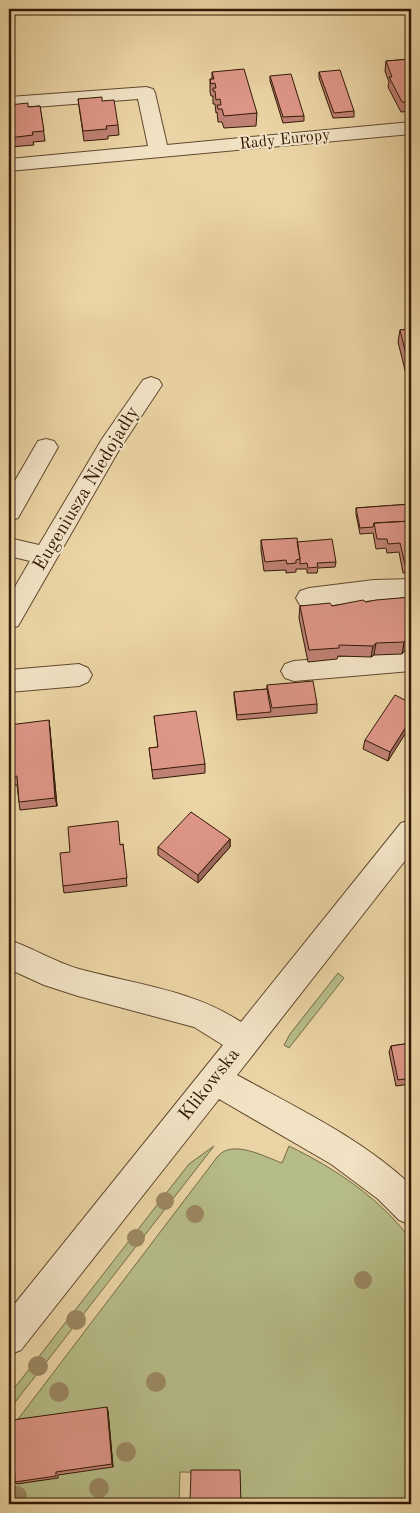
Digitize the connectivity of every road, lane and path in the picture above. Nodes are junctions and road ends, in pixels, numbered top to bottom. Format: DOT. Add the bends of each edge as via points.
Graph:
graph roads {
  1 [pos="9,103"];
  2 [pos="411,128"];
  3 [pos="159,152"];
  4 [pos="9,165"];
  5 [pos="151,385"];
  6 [pos="46,447"];
  7 [pos="9,512"];
  8 [pos="9,547"];
  9 [pos="46,556"];
  10 [pos="411,589"];
  11 [pos="309,598"];
  12 [pos="9,619"];
  13 [pos="411,661"];
  14 [pos="294,671"];
  15 [pos="79,675"];
  16 [pos="9,681"];
  17 [pos="411,832"];
  18 [pos="9,954"];
  19 [pos="244,1042"];
  20 [pos="215,1080"];
  21 [pos="411,1208"];
  22 [pos="9,1338"];
  1 -- 3 [label="street" via="146,93"];
  2 -- 3 [label="street, Rady Europy"];
  3 -- 4 [label="street, Rady Europy"];
  5 -- 9 [label="street, Eugeniusza Niedojadły" via="110,445"];
  6 -- 7 [label="street"];
  8 -- 9 [label="street"];
  9 -- 12 [label="street, Eugeniusza Niedojadły"];
  10 -- 11 [label="street"];
  13 -- 14 [label="street"];
  15 -- 16 [label="street"];
  17 -- 19 [label="street, Klikowska"];
  18 -- 19 [label="street" via="33,968 78,984 196,1013"];
  19 -- 20 [label="street, Klikowska"];
  20 -- 21 [label="street" via="359,1162"];
  20 -- 22 [label="street, Klikowska"];
}
